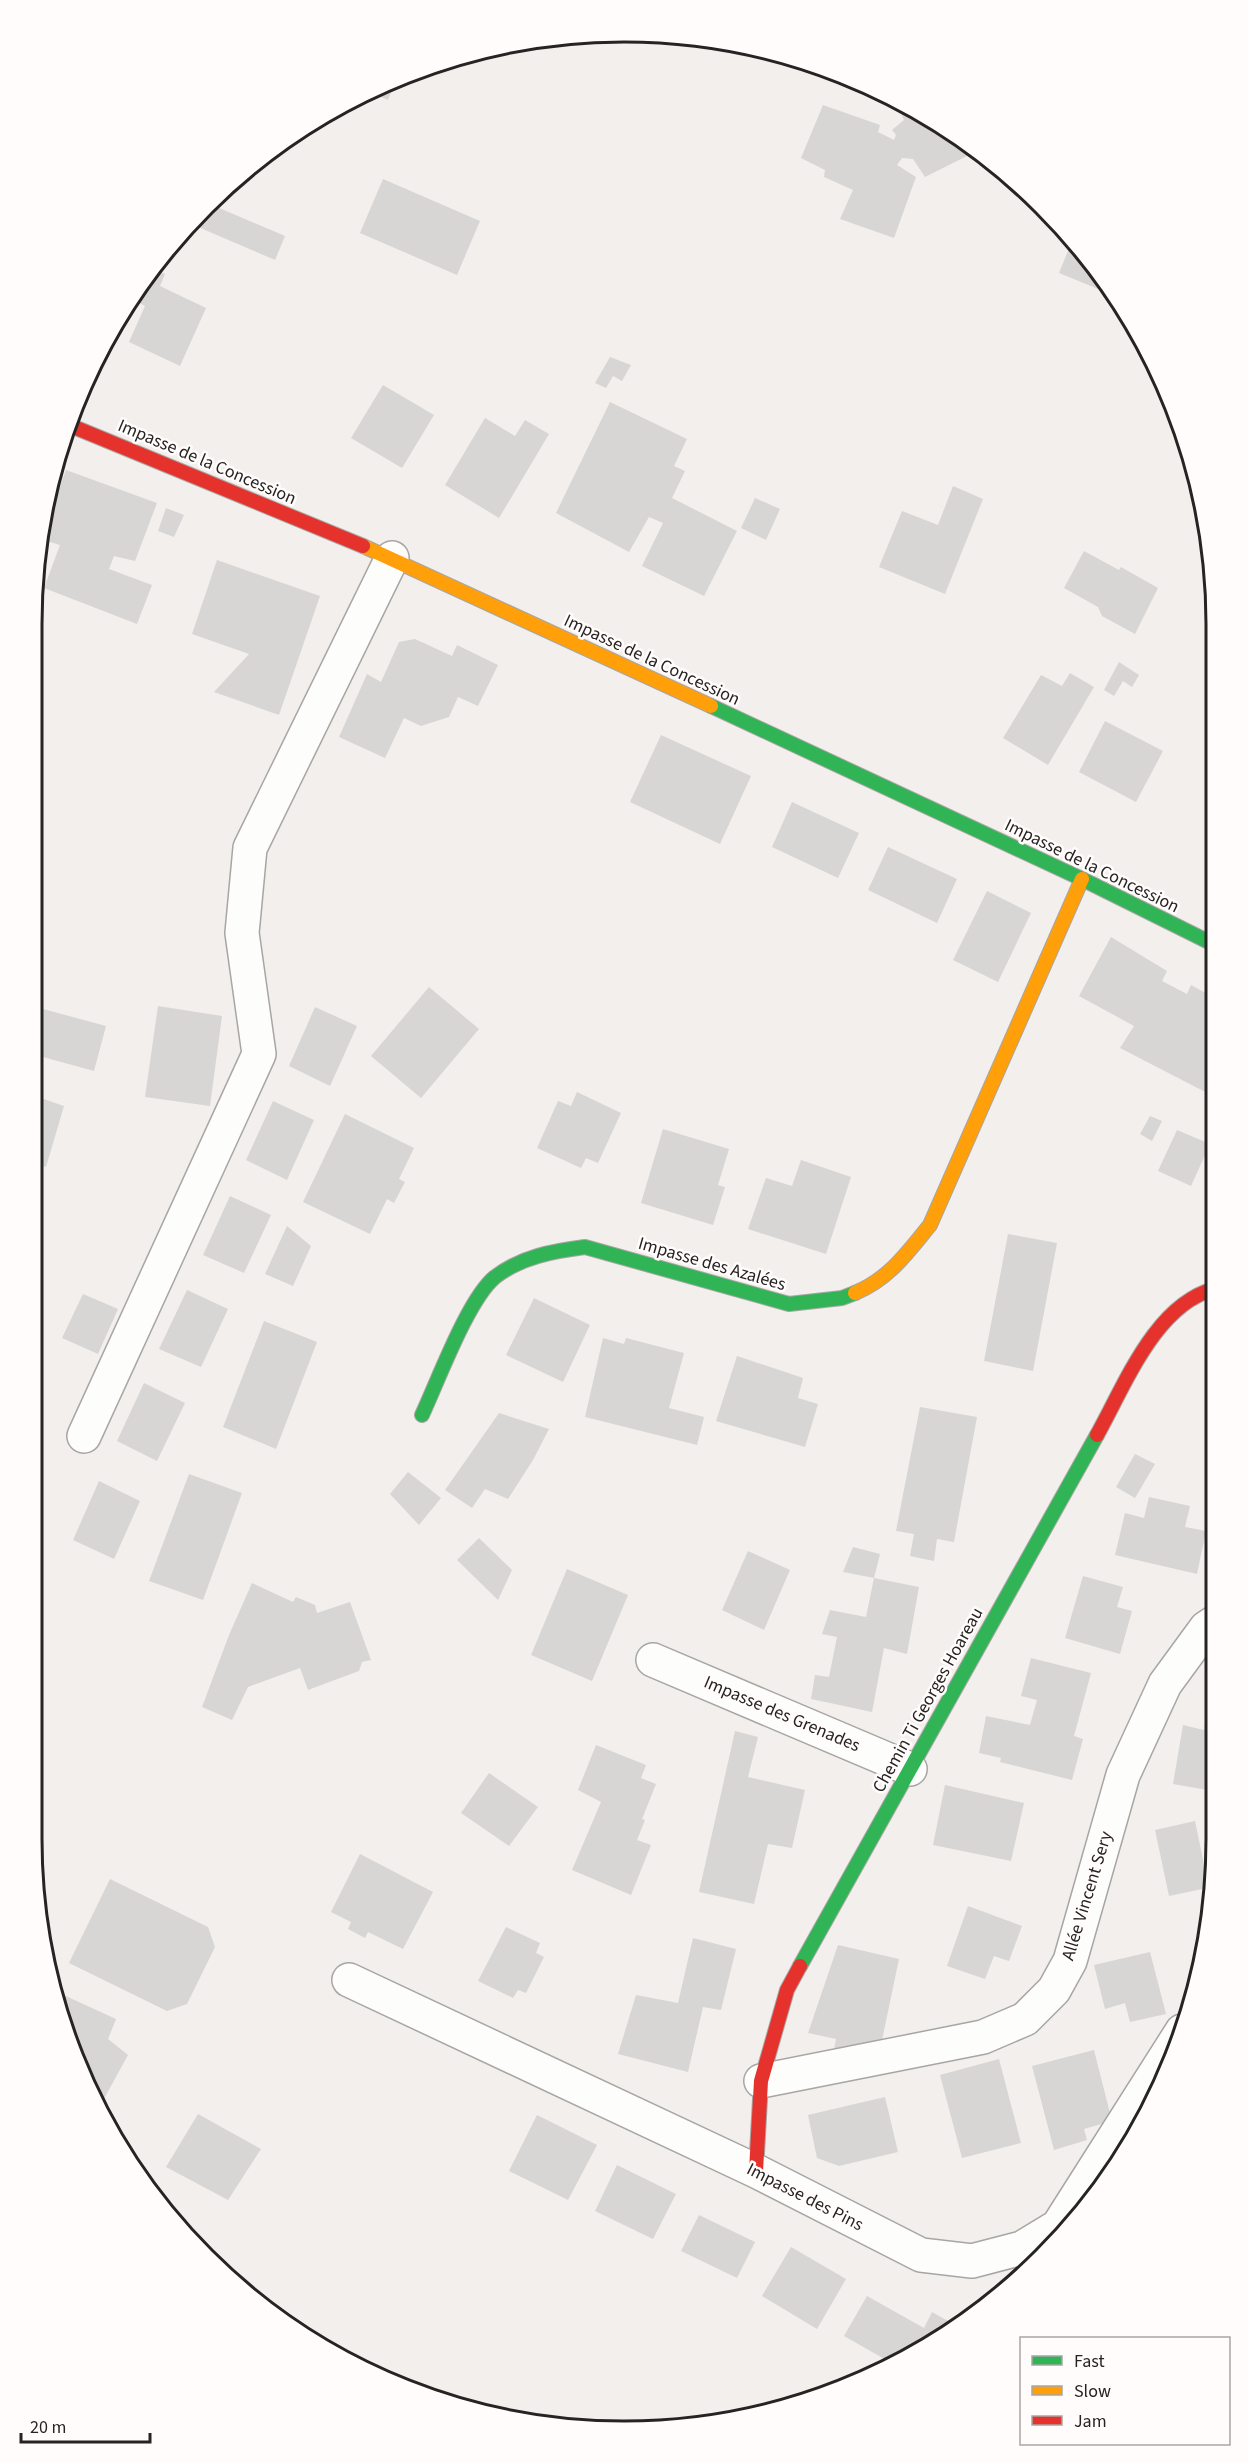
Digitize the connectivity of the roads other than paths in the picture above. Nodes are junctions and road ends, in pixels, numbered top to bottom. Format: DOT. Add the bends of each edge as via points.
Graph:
graph roads {
  1 [pos="76,428"];
  2 [pos="392,558"];
  3 [pos="1082,879"];
  4 [pos="1206,941"];
  5 [pos="1206,1291"];
  6 [pos="422,1415"];
  7 [pos="84,1436"];
  8 [pos="1206,1628"];
  9 [pos="653,1660"];
  10 [pos="910,1769"];
  11 [pos="349,1980"];
  12 [pos="1161,2064"];
  13 [pos="761,2081"];
  14 [pos="756,2171"];
  1 -- 2 [label="street, Impasse de la Concession"];
  2 -- 3 [label="street, Impasse de la Concession"];
  2 -- 7 [label="street" via="250,848 242,933 259,1054"];
  3 -- 4 [label="street, Impasse de la Concession"];
  3 -- 6 [label="street, Impasse des Azalées" via="930,1225 894,1269 871,1286 842,1298 789,1304 585,1247 550,1251 516,1264 494,1278 477,1297"];
  5 -- 10 [label="street, Chemin Ti Georges Hoareau" via="1168,1314 1150,1340"];
  8 -- 13 [label="street, Allée Vincent Sery" via="1166,1684 1123,1775 1070,1961 1054,1990 1025,2019 982,2037"];
  9 -- 10 [label="street, Impasse des Grenades"];
  10 -- 13 [label="street, Chemin Ti Georges Hoareau" via="787,1990"];
  11 -- 14 [label="street, Impasse des Pins"];
  12 -- 14 [label="street, Impasse des Pins" via="1058,2226 1022,2248 972,2260 921,2256"];
  13 -- 14 [label="street, Chemin Ti Georges Hoareau"];
}
